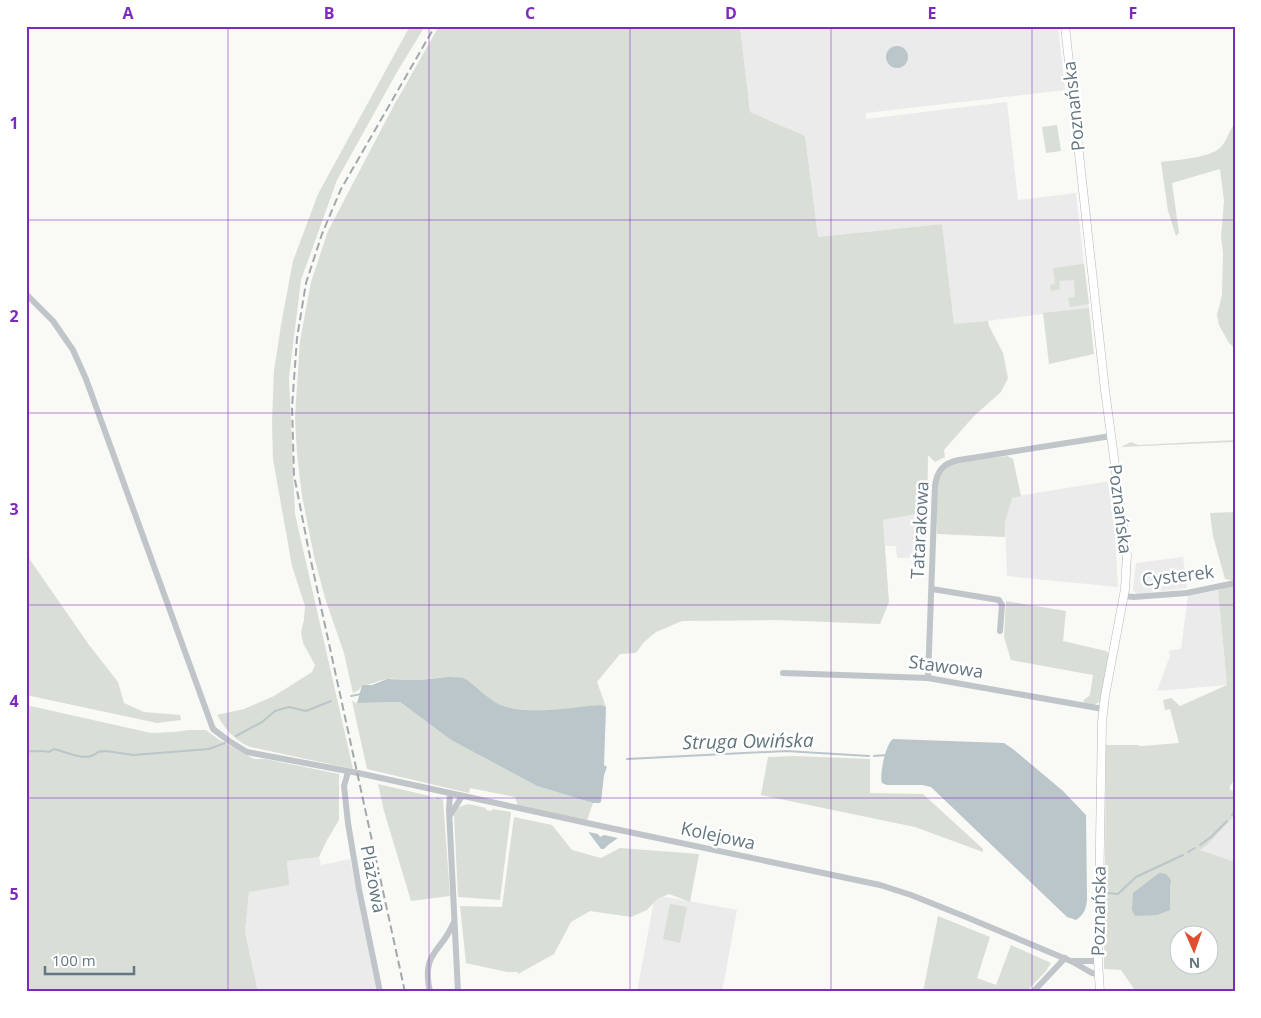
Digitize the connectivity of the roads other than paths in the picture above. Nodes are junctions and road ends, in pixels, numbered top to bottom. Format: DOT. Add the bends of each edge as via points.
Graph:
graph roads {
  1 [pos="1066,26"];
  2 [pos="26,294"];
  3 [pos="1111,436"];
  4 [pos="1235,583"];
  5 [pos="932,589"];
  6 [pos="1124,596"];
  7 [pos="1000,631"];
  8 [pos="783,673"];
  9 [pos="928,678"];
  10 [pos="1103,709"];
  11 [pos="348,772"];
  12 [pos="450,793"];
  13 [pos="462,796"];
  14 [pos="450,818"];
  15 [pos="455,919"];
  16 [pos="446,937"];
  17 [pos="456,941"];
  18 [pos="1065,958"];
  19 [pos="1098,961"];
  20 [pos="1073,962"];
  21 [pos="1098,974"];
  22 [pos="380,992"];
  23 [pos="430,992"];
  24 [pos="458,992"];
  25 [pos="1032,992"];
  26 [pos="1100,992"];
  1 -- 3 [label="main road, Poznańska"];
  2 -- 11 [label="street, Kolejowa" via="52,321 73,350 86,379 213,729 247,752"];
  3 -- 5 [label="street, Tatarakowa" via="944,465 936,481"];
  3 -- 6 [label="main road, Poznańska" via="1126,547"];
  4 -- 6 [label="street, Cysterek" via="1187,593"];
  5 -- 7 [label="street" via="999,600 1002,605"];
  5 -- 9 [label="street, Tatarakowa"];
  6 -- 10 [label="main road, Poznańska"];
  8 -- 9 [label="street, Stawowa"];
  9 -- 10 [label="street, Stawowa"];
  10 -- 19 [label="main road, Poznańska"];
  11 -- 12 [label="street, Kolejowa"];
  11 -- 22 [label="street, Plażowa" via="344,786 349,831"];
  12 -- 13 [label="street, Kolejowa"];
  12 -- 14 [label="street"];
  13 -- 14 [label="street"];
  13 -- 18 [label="street, Kolejowa" via="880,884"];
  14 -- 15 [label="street"];
  15 -- 16 [label="street"];
  15 -- 17 [label="street"];
  16 -- 17 [label="street"];
  16 -- 23 [label="street" via="428,963 426,972"];
  17 -- 24 [label="street"];
  18 -- 20 [label="street, Kolejowa"];
  18 -- 25 [label="street"];
  19 -- 20 [label="street, Kolejowa"];
  19 -- 21 [label="main road, Poznańska"];
  20 -- 21 [label="street, Kolejowa"];
  21 -- 26 [label="main road, Poznańska"];
}
